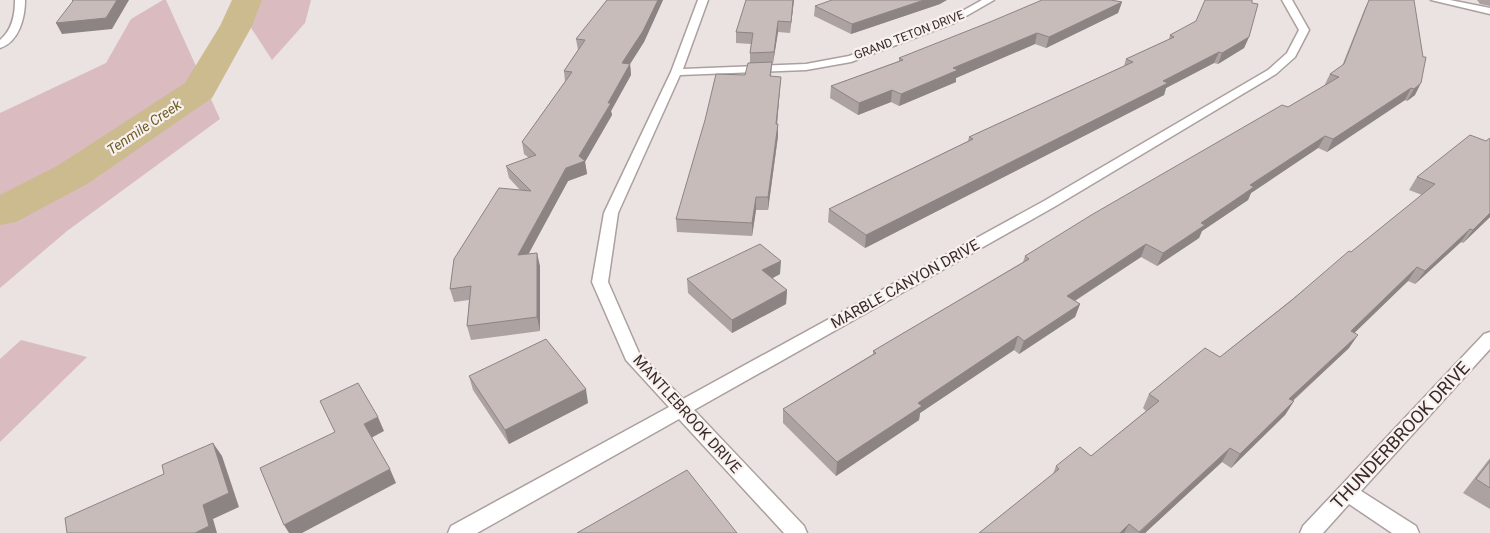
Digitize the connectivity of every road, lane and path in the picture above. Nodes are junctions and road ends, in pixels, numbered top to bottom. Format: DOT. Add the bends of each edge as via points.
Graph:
graph roads {
  1 [pos="20,0"];
  2 [pos="703,0"];
  3 [pos="989,0"];
  4 [pos="1287,0"];
  5 [pos="1436,0"];
  6 [pos="1490,11"];
  7 [pos="3,42"];
  8 [pos="676,72"];
  9 [pos="1490,338"];
  10 [pos="680,409"];
  11 [pos="1347,492"];
  12 [pos="458,533"];
  13 [pos="797,533"];
  14 [pos="1310,533"];
  15 [pos="1409,533"];
  1 -- 7 [label="street" via="21,15"];
  2 -- 8 [label="street, MANTLEBROOK DRIVE"];
  3 -- 8 [label="street, GRAND TETON DRIVE" via="951,21 851,58 806,67"];
  4 -- 10 [label="street, MARBLE CANYON DRIVE" via="1304,30 1291,55 1272,72 1049,204"];
  5 -- 6 [label="street"];
  8 -- 10 [label="street, MANTLEBROOK DRIVE" via="611,213 600,282 632,356"];
  9 -- 11 [label="street, THUNDERBROOK DRIVE"];
  10 -- 12 [label="street, MARBLE CANYON DRIVE"];
  10 -- 13 [label="street, MANTLEBROOK DRIVE"];
  11 -- 14 [label="street, THUNDERBROOK DRIVE"];
  11 -- 15 [label="street"];
}
